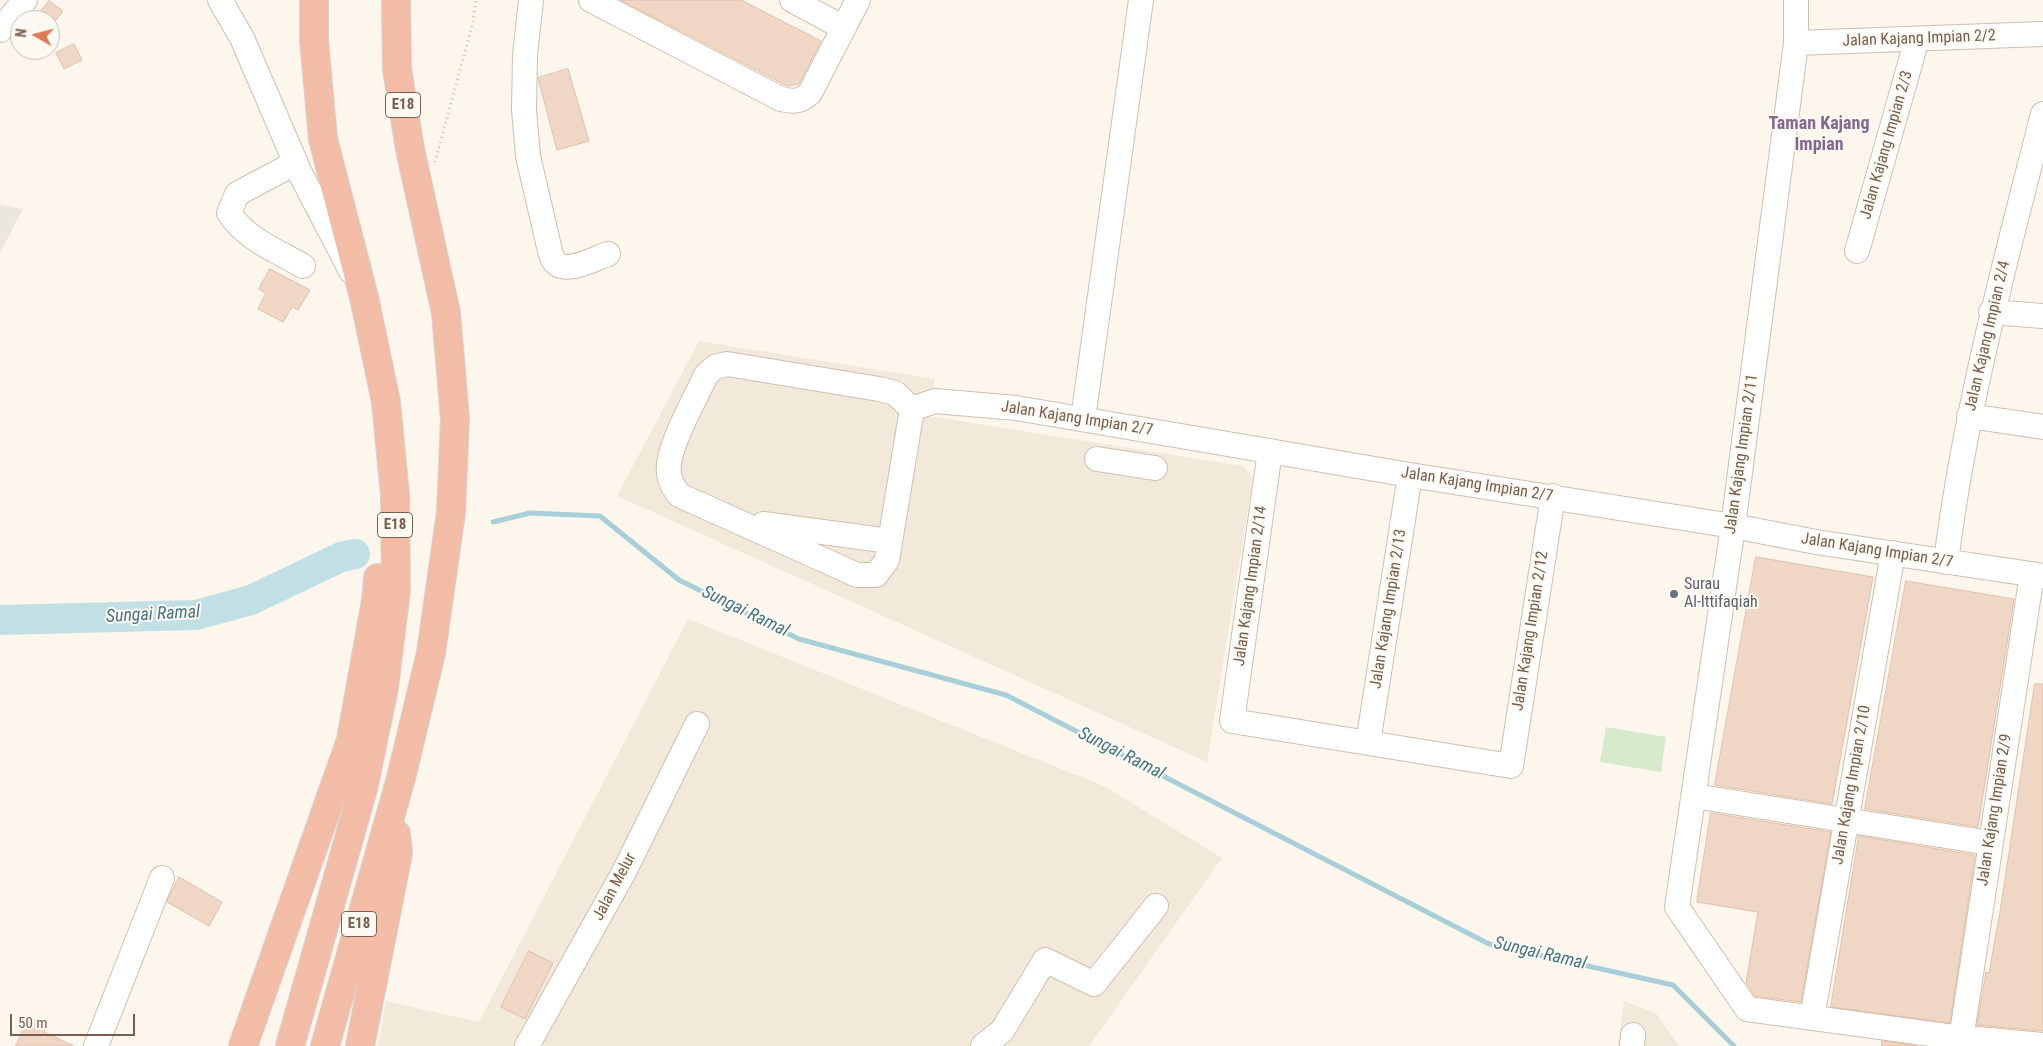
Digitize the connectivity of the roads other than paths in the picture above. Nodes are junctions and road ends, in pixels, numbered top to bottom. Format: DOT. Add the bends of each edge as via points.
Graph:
graph roads {
  1 [pos="25,0"];
  2 [pos="220,0"];
  3 [pos="314,0"];
  4 [pos="396,0"];
  5 [pos="531,0"];
  6 [pos="591,0"];
  7 [pos="792,0"];
  8 [pos="858,0"];
  9 [pos="1141,0"];
  10 [pos="1796,0"];
  11 [pos="844,28"];
  12 [pos="0,30"];
  13 [pos="2043,34"];
  14 [pos="1917,39"];
  15 [pos="1796,43"];
  16 [pos="2043,114"];
  17 [pos="295,163"];
  18 [pos="2036,172"];
  19 [pos="1858,251"];
  20 [pos="608,254"];
  21 [pos="303,266"];
  22 [pos="364,297"];
  23 [pos="1991,312"];
  24 [pos="2043,316"];
  25 [pos="386,402"];
  26 [pos="912,409"];
  27 [pos="1969,416"];
  28 [pos="1083,419"];
  29 [pos="1134,427"];
  30 [pos="2043,427"];
  31 [pos="1270,451"];
  32 [pos="1097,459"];
  33 [pos="1127,464"];
  34 [pos="1155,468"];
  35 [pos="1410,475"];
  36 [pos="1553,496"];
  37 [pos="739,521"];
  38 [pos="1733,526"];
  39 [pos="890,541"];
  40 [pos="1893,553"];
  41 [pos="1946,562"];
  42 [pos="2038,575"];
  43 [pos="697,724"];
  44 [pos="1368,743"];
  45 [pos="1694,796"];
  46 [pos="394,802"];
  47 [pos="1846,820"];
  48 [pos="1990,843"];
  49 [pos="162,878"];
  50 [pos="1156,906"];
  51 [pos="1812,1018"];
  52 [pos="1961,1041"];
  53 [pos="2038,1045"];
  54 [pos="96,1046"];
  55 [pos="242,1046"];
  56 [pos="290,1046"];
  57 [pos="325,1046"];
  58 [pos="360,1046"];
  59 [pos="527,1046"];
  60 [pos="983,1046"];
  1 -- 12 [label="street"];
  2 -- 17 [label="street" via="242,38"];
  3 -- 22 [label="highway, E18" via="314,40 323,139"];
  4 -- 46 [label="highway, E18" via="397,70 410,149 446,312 455,419 451,512 430,653"];
  5 -- 20 [label="street" via="524,110 528,156 550,251 555,262 563,267"];
  6 -- 11 [label="street" via="781,99 792,101 802,100 810,93"];
  7 -- 11 [label="street"];
  8 -- 11 [label="street"];
  9 -- 28 [label="street"];
  10 -- 15 [label="street, Jalan Kajang Impian 2/11"];
  13 -- 14 [label="street, Jalan Kajang Impian 2/2"];
  14 -- 15 [label="street, Jalan Kajang Impian 2/2"];
  14 -- 19 [label="street, Jalan Kajang Impian 2/3"];
  15 -- 38 [label="street, Jalan Kajang Impian 2/11"];
  16 -- 18 [label="street, Jalan Kajang Impian 2/4"];
  17 -- 21 [label="street" via="237,194 229,213 237,225 256,239"];
  17 -- 22 [label="street"];
  18 -- 23 [label="street, Jalan Kajang Impian 2/4"];
  22 -- 25 [label="highway, E18"];
  23 -- 24 [label="street"];
  23 -- 27 [label="street, Jalan Kajang Impian 2/4"];
  25 -- 55 [label="highway" via="376,601 351,740"];
  25 -- 56 [label="highway, E18" via="395,495 396,590 384,688 363,789"];
  26 -- 28 [label="street, Jalan Kajang Impian 2/7" via="935,402 1016,408"];
  26 -- 37 [label="street" via="895,393 879,389 742,365 715,367 706,375 670,454 668,472 679,495"];
  26 -- 39 [label="street"];
  27 -- 30 [label="street"];
  27 -- 41 [label="street, Jalan Kajang Impian 2/4"];
  28 -- 29 [label="street, Jalan Kajang Impian 2/7"];
  29 -- 31 [label="street, Jalan Kajang Impian 2/7"];
  29 -- 33 [label="street"];
  31 -- 35 [label="street, Jalan Kajang Impian 2/7"];
  31 -- 44 [label="street, Jalan Kajang Impian 2/14" via="1232,721"];
  32 -- 33 [label="street"];
  33 -- 34 [label="street"];
  35 -- 36 [label="street, Jalan Kajang Impian 2/7"];
  35 -- 44 [label="street, Jalan Kajang Impian 2/13"];
  36 -- 38 [label="street, Jalan Kajang Impian 2/7"];
  36 -- 44 [label="street, Jalan Kajang Impian 2/12" via="1511,766"];
  37 -- 39 [label="street"];
  37 -- 39 [label="street" via="857,575 876,575 883,569"];
  38 -- 40 [label="street, Jalan Kajang Impian 2/7"];
  38 -- 45 [label="street, Jalan Kajang Impian 2/11"];
  40 -- 41 [label="street, Jalan Kajang Impian 2/7"];
  40 -- 47 [label="street, Jalan Kajang Impian 2/10"];
  41 -- 42 [label="street, Jalan Kajang Impian 2/7"];
  42 -- 48 [label="street, Jalan Kajang Impian 2/9"];
  43 -- 59 [label="street, Jalan Melur" via="624,872"];
  45 -- 47 [label="street"];
  45 -- 51 [label="street, Jalan Kajang Impian 2/11" via="1677,907 1747,1009"];
  46 -- 57 [label="highway, E18"];
  46 -- 58 [label="highway" via="398,853"];
  47 -- 48 [label="street"];
  47 -- 51 [label="street, Jalan Kajang Impian 2/10"];
  48 -- 52 [label="street, Jalan Kajang Impian 2/9"];
  49 -- 54 [label="street"];
  50 -- 60 [label="street" via="1094,984 1045,960 1002,1031"];
  51 -- 52 [label="street" via="1946,1036"];
  52 -- 53 [label="street"];
}
